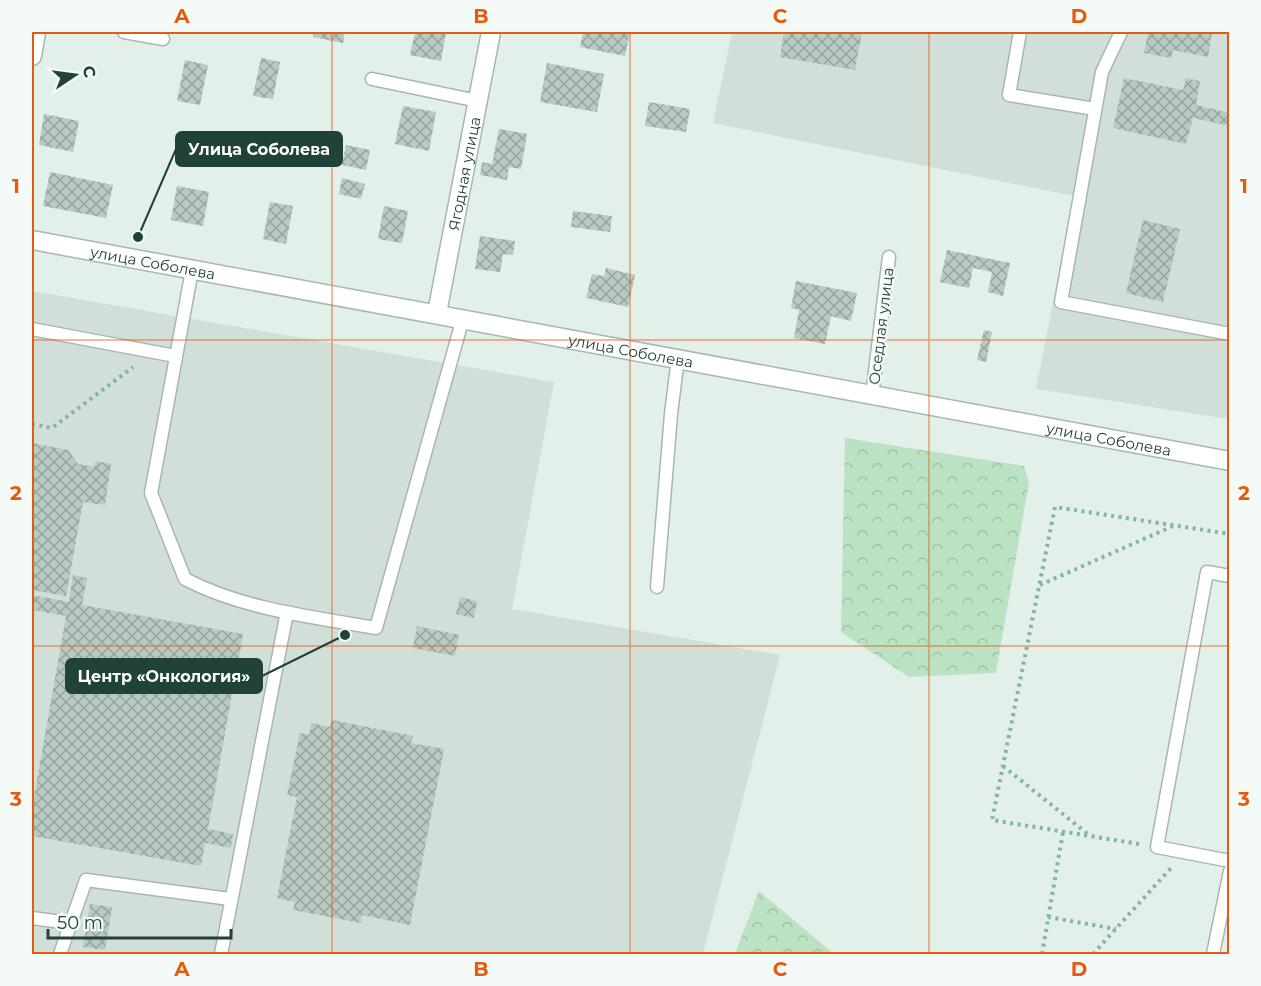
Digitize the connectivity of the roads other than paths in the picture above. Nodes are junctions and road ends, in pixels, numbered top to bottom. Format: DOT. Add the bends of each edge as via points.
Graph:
graph roads {
  1 [pos="36,32"];
  2 [pos="124,32"];
  3 [pos="491,32"];
  4 [pos="1020,32"];
  5 [pos="1121,32"];
  6 [pos="163,39"];
  7 [pos="32,56"];
  8 [pos="372,79"];
  9 [pos="478,101"];
  10 [pos="1095,109"];
  11 [pos="32,240"];
  12 [pos="889,257"];
  13 [pos="192,270"];
  14 [pos="437,314"];
  15 [pos="463,318"];
  16 [pos="32,329"];
  17 [pos="1230,334"];
  18 [pos="175,356"];
  19 [pos="678,358"];
  20 [pos="873,396"];
  21 [pos="1230,460"];
  22 [pos="1230,576"];
  23 [pos="657,587"];
  24 [pos="287,612"];
  25 [pos="1230,861"];
  26 [pos="1230,871"];
  27 [pos="230,899"];
  28 [pos="32,918"];
  29 [pos="69,924"];
  30 [pos="60,954"];
  31 [pos="221,954"];
  32 [pos="1213,954"];
  1 -- 7 [label="street"];
  2 -- 6 [label="lane"];
  3 -- 9 [label="street, Ягодная улица"];
  4 -- 10 [label="lane" via="1009,95"];
  5 -- 10 [label="lane" via="1102,72"];
  8 -- 9 [label="lane"];
  9 -- 14 [label="street, Ягодная улица"];
  10 -- 17 [label="lane" via="1061,303"];
  11 -- 13 [label="street, улица Соболева"];
  12 -- 20 [label="lane, Оседлая улица"];
  13 -- 14 [label="street, улица Соболева"];
  13 -- 18 [label="lane"];
  14 -- 15 [label="street, улица Соболева"];
  15 -- 19 [label="street, улица Соболева"];
  15 -- 24 [label="lane" via="376,628"];
  16 -- 18 [label="lane"];
  18 -- 24 [label="lane" via="151,494 185,579 205,590"];
  19 -- 20 [label="street, улица Соболева"];
  19 -- 23 [label="lane"];
  20 -- 21 [label="street, улица Соболева"];
  22 -- 25 [label="lane" via="1207,572 1157,847"];
  24 -- 27 [label="lane"];
  26 -- 32 [label="lane"];
  27 -- 29 [label="lane" via="86,880"];
  27 -- 31 [label="lane"];
  28 -- 29 [label="lane"];
  29 -- 30 [label="lane"];
}
